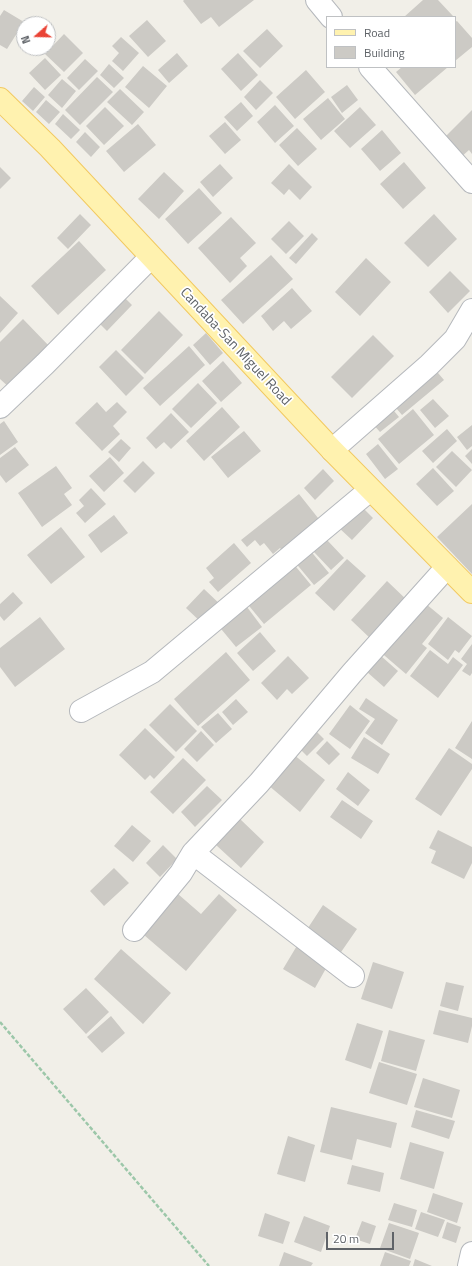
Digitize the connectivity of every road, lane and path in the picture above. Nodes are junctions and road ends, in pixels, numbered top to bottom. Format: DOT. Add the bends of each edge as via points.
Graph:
graph roads {
  1 [pos="317,0"];
  2 [pos="330,16"];
  3 [pos="371,68"];
  4 [pos="0,99"];
  5 [pos="472,182"];
  6 [pos="151,256"];
  7 [pos="472,310"];
  8 [pos="0,407"];
  9 [pos="332,450"];
  10 [pos="370,490"];
  11 [pos="447,567"];
  12 [pos="472,592"];
  13 [pos="82,711"];
  14 [pos="193,853"];
  15 [pos="134,930"];
  16 [pos="354,976"];
  17 [pos="0,1022"];
  18 [pos="472,1253"];
  19 [pos="209,1266"];
  20 [pos="469,1266"];
  1 -- 2 [label="street"];
  3 -- 5 [label="street"];
  4 -- 6 [label="main road, Candaba-San Miguel Road" via="50,148"];
  6 -- 8 [label="street"];
  6 -- 9 [label="main road, Candaba-San Miguel Road"];
  7 -- 9 [label="street" via="455,339"];
  9 -- 10 [label="main road, Candaba-San Miguel Road"];
  10 -- 11 [label="main road, Candaba-San Miguel Road"];
  10 -- 13 [label="street" via="152,672"];
  11 -- 12 [label="main road, Candaba-San Miguel Road"];
  11 -- 14 [label="street" via="352,673 259,783"];
  14 -- 15 [label="street" via="181,872"];
  14 -- 16 [label="street"];
  17 -- 19 [label="path"];
  18 -- 20 [label="street"];
}
